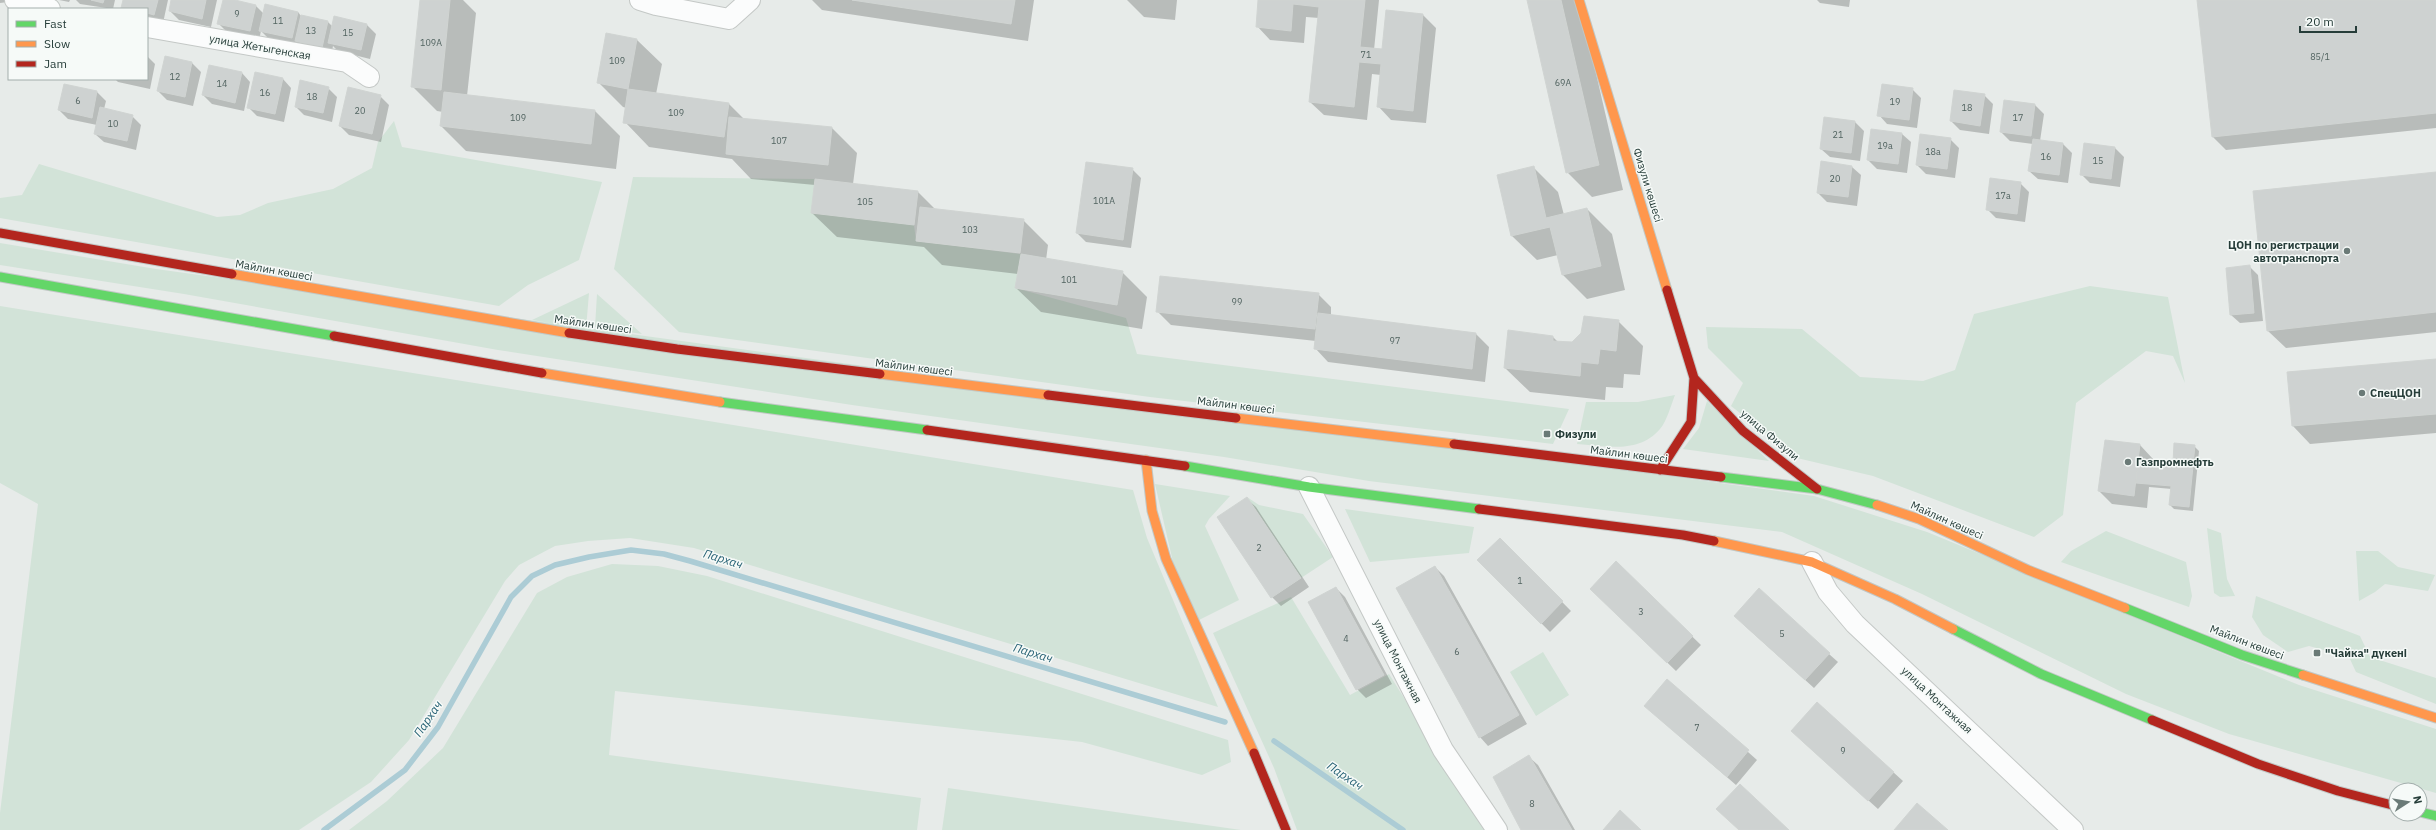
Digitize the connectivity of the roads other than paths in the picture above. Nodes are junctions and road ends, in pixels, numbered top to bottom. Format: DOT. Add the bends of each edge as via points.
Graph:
graph roads {
  1 [pos="15,0"];
  2 [pos="640,0"];
  3 [pos="750,0"];
  4 [pos="1579,0"];
  5 [pos="46,8"];
  6 [pos="148,28"];
  7 [pos="369,77"];
  8 [pos="0,233"];
  9 [pos="0,277"];
  10 [pos="1694,378"];
  11 [pos="1146,460"];
  12 [pos="1660,470"];
  13 [pos="1309,487"];
  14 [pos="1817,489"];
  15 [pos="1812,562"];
  16 [pos="2436,718"];
  17 [pos="2388,804"];
  18 [pos="1286,830"];
  19 [pos="1497,830"];
  20 [pos="2073,830"];
  1 -- 5 [label="street"];
  2 -- 3 [label="street" via="729,19"];
  4 -- 10 [label="main road, Физули көшесі"];
  6 -- 7 [label="street, улица Жетыгенская" via="347,62"];
  8 -- 12 [label="main road, Майлин көшесі" via="503,323 630,342 780,363"];
  9 -- 11 [label="main road" via="672,396"];
  10 -- 12 [label="main road" via="1691,422"];
  10 -- 14 [label="main road, улица Физули" via="1743,431"];
  11 -- 13 [label="main road"];
  11 -- 18 [label="main road" via="1153,521 1167,563 1265,775"];
  12 -- 14 [label="main road, Майлин көшесі"];
  13 -- 15 [label="main road" via="1683,535"];
  13 -- 19 [label="street, улица Монтажная" via="1443,750"];
  14 -- 16 [label="main road, Майлин көшесі" via="1919,519 2028,570 2242,655"];
  15 -- 17 [label="main road" via="1895,599 2041,674 2258,764 2338,791"];
  15 -- 20 [label="street, улица Монтажная" via="1828,592 1855,624"];
}
